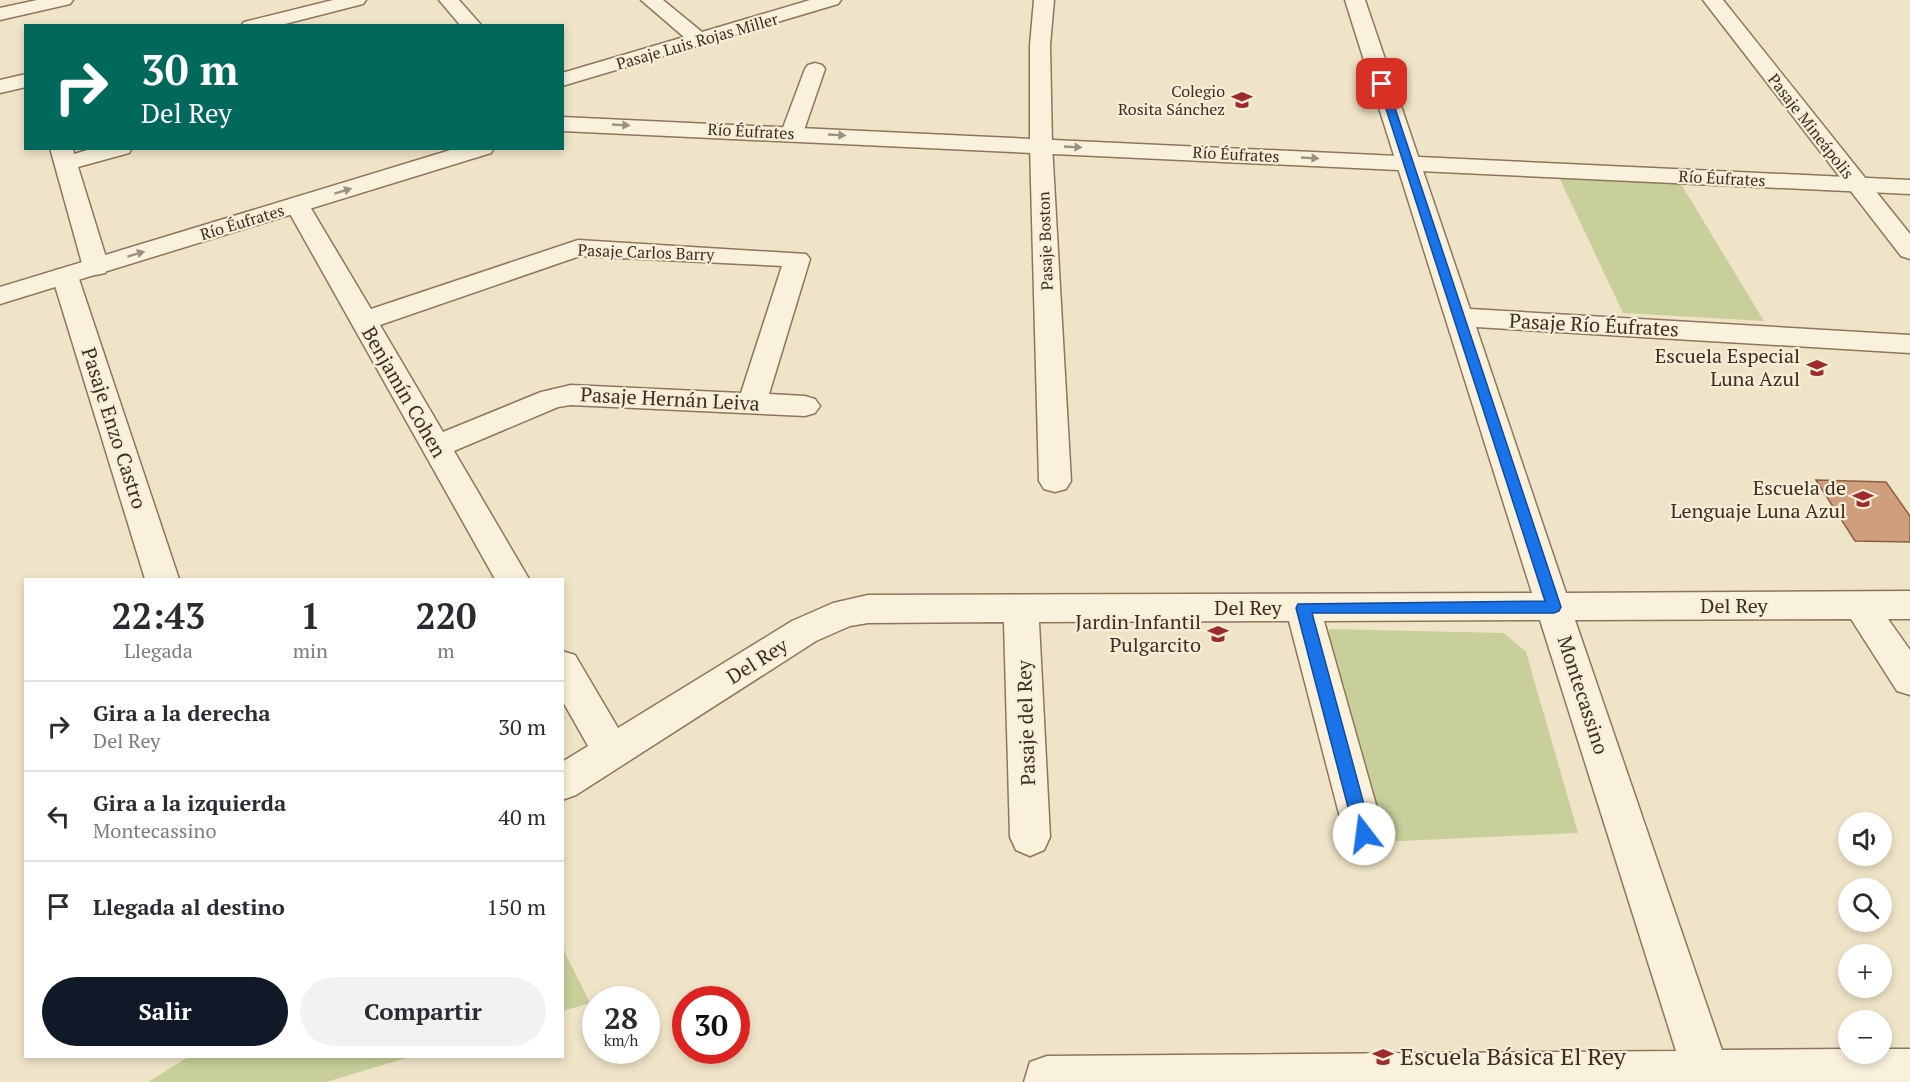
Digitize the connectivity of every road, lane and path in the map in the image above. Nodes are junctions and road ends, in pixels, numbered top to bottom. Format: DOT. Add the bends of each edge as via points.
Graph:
graph roads {
  1 [pos="63,0"];
  2 [pos="356,0"];
  3 [pos="449,0"];
  4 [pos="651,0"];
  5 [pos="831,0"];
  6 [pos="1044,0"];
  7 [pos="1355,0"];
  8 [pos="1713,0"];
  9 [pos="0,14"];
  10 [pos="259,24"];
  11 [pos="470,24"];
  12 [pos="699,40"];
  13 [pos="815,69"];
  14 [pos="564,79"];
  15 [pos="24,81"];
  16 [pos="0,87"];
  17 [pos="564,124"];
  18 [pos="792,133"];
  19 [pos="1041,145"];
  20 [pos="106,150"];
  21 [pos="477,150"];
  22 [pos="63,156"];
  23 [pos="1408,163"];
  24 [pos="1858,184"];
  25 [pos="1910,187"];
  26 [pos="297,206"];
  27 [pos="1910,251"];
  28 [pos="96,267"];
  29 [pos="65,276"];
  30 [pos="0,296"];
  31 [pos="1459,317"];
  32 [pos="364,321"];
  33 [pos="1910,344"];
  34 [pos="752,403"];
  35 [pos="805,406"];
  36 [pos="436,447"];
  37 [pos="1054,481"];
  38 [pos="162,578"];
  39 [pos="511,578"];
  40 [pos="1860,605"];
  41 [pos="1910,605"];
  42 [pos="1554,607"];
  43 [pos="1021,608"];
  44 [pos="1304,608"];
  45 [pos="564,669"];
  46 [pos="1910,680"];
  47 [pos="612,752"];
  48 [pos="564,782"];
  49 [pos="1364,834"];
  50 [pos="1030,837"];
  51 [pos="1910,1072"];
  52 [pos="1707,1077"];
  53 [pos="1423,1078"];
  54 [pos="1047,1080"];
  1 -- 9 [label="street"];
  2 -- 10 [label="street"];
  3 -- 11 [label="street"];
  4 -- 12 [label="street"];
  5 -- 12 [label="street, Pasaje Luis Rojas Miller"];
  6 -- 19 [label="street, Pasaje Boston" via="1040,45"];
  7 -- 23 [label="street, Montecassino"];
  8 -- 24 [label="street, Pasaje Mineápolis"];
  12 -- 14 [label="street, Pasaje Luis Rojas Miller"];
  13 -- 18 [label="street"];
  15 -- 16 [label="street"];
  17 -- 18 [label="street, Río Éufrates, one-way"];
  18 -- 19 [label="street, Río Éufrates, one-way"];
  19 -- 23 [label="street, Río Éufrates, one-way"];
  19 -- 37 [label="street, Pasaje Boston"];
  20 -- 22 [label="street"];
  26 -- 21 [label="street, Río Éufrates, one-way"];
  22 -- 28 [label="street"];
  23 -- 24 [label="street, Río Éufrates"];
  23 -- 31 [label="street, Montecassino"];
  24 -- 25 [label="street, Río Éufrates"];
  24 -- 27 [label="street, Pasaje Mineápolis"];
  28 -- 26 [label="street, Río Éufrates, one-way"];
  26 -- 32 [label="street, Benjamín Cohen"];
  28 -- 29 [label="street, Río Éufrates"];
  29 -- 30 [label="street, Río Éufrates"];
  29 -- 38 [label="street, Pasaje Enzo Castro"];
  31 -- 33 [label="street, Pasaje Río Éufrates"];
  31 -- 42 [label="street, Montecassino"];
  32 -- 34 [label="street, Pasaje Carlos Barry" via="578,248 797,259"];
  32 -- 36 [label="street, Benjamín Cohen"];
  34 -- 35 [label="street, Pasaje Hernán Leiva"];
  34 -- 36 [label="street, Pasaje Hernán Leiva" via="571,395 551,399"];
  36 -- 39 [label="street, Benjamín Cohen"];
  40 -- 41 [label="street, Del Rey"];
  40 -- 42 [label="street, Del Rey"];
  40 -- 46 [label="street"];
  42 -- 44 [label="street, Del Rey"];
  42 -- 52 [label="street, Montecassino"];
  43 -- 44 [label="street, Del Rey"];
  43 -- 47 [label="street, Del Rey" via="868,609 835,617 804,631"];
  43 -- 50 [label="street, Pasaje del Rey"];
  44 -- 49 [label="street"];
  45 -- 47 [label="street"];
  47 -- 48 [label="street, Del Rey"];
  51 -- 52 [label="street"];
  52 -- 53 [label="street"];
  53 -- 54 [label="street"];
}
